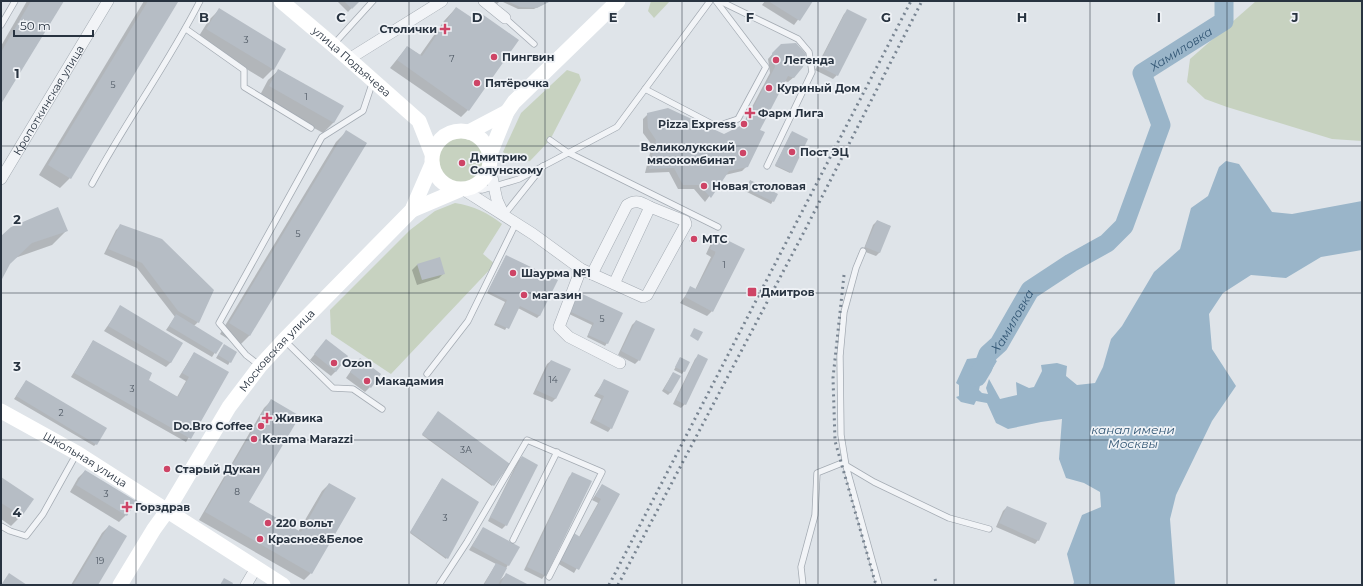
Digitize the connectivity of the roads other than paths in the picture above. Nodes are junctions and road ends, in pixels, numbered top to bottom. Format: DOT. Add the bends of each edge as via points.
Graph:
graph roads {
  1 [pos="15,1"];
  2 [pos="108,1"];
  3 [pos="200,1"];
  4 [pos="280,1"];
  5 [pos="374,1"];
  6 [pos="442,1"];
  7 [pos="484,1"];
  8 [pos="618,1"];
  9 [pos="710,1"];
  10 [pos="716,1"];
  11 [pos="720,1"];
  12 [pos="505,18"];
  13 [pos="1,25"];
  14 [pos="186,29"];
  15 [pos="534,44"];
  16 [pos="333,45"];
  17 [pos="349,59"];
  18 [pos="373,80"];
  19 [pos="645,89"];
  20 [pos="507,112"];
  21 [pos="421,124"];
  22 [pos="311,128"];
  23 [pos="462,132"];
  24 [pos="550,140"];
  25 [pos="567,152"];
  26 [pos="432,159"];
  27 [pos="490,161"];
  28 [pos="544,164"];
  29 [pos="767,166"];
  30 [pos="1,179"];
  31 [pos="92,184"];
  32 [pos="494,187"];
  33 [pos="462,190"];
  34 [pos="650,207"];
  35 [pos="412,210"];
  36 [pos="504,215"];
  37 [pos="516,223"];
  38 [pos="718,227"];
  39 [pos="863,251"];
  40 [pos="581,268"];
  41 [pos="592,274"];
  42 [pos="614,284"];
  43 [pos="284,340"];
  44 [pos="620,363"];
  45 [pos="260,366"];
  46 [pos="427,374"];
  47 [pos="382,409"];
  48 [pos="1,411"];
  49 [pos="557,452"];
  50 [pos="77,453"];
  51 [pos="846,466"];
  52 [pos="167,511"];
  53 [pos="1,526"];
  54 [pos="989,529"];
  55 [pos="513,540"];
  56 [pos="256,568"];
  57 [pos="549,576"];
  58 [pos="280,584"];
  59 [pos="120,585"];
  60 [pos="246,585"];
  61 [pos="439,585"];
  62 [pos="803,585"];
  63 [pos="879,585"];
  1 -- 13 [label="lane"];
  2 -- 30 [label="street, Кропоткинская улица"];
  3 -- 14 [label="lane"];
  4 -- 16 [label="main road, улица Подъячева"];
  5 -- 16 [label="lane"];
  6 -- 17 [label="street"];
  7 -- 12 [label="street"];
  8 -- 20 [label="main road, Московская улица" via="558,58"];
  9 -- 19 [label="lane"];
  10 -- 19 [label="lane" via="766,67 738,119 720,125 712,124"];
  11 -- 29 [label="lane" via="798,39 809,52 812,72"];
  12 -- 15 [label="lane"];
  14 -- 22 [label="lane" via="244,70 244,87"];
  14 -- 31 [label="lane"];
  16 -- 17 [label="main road, улица Подъячева"];
  17 -- 18 [label="main road, улица Подъячева"];
  18 -- 21 [label="main road, улица Подъячева"];
  18 -- 45 [label="lane" via="363,111 322,137 219,323 246,355"];
  19 -- 25 [label="lane" via="617,127"];
  20 -- 23 [label="main road, Московская улица"];
  20 -- 27 [label="main road, Московская улица"];
  21 -- 23 [label="main road"];
  21 -- 26 [label="main road, улица Подъячева"];
  23 -- 26 [label="main road, Московская улица" via="440,139"];
  23 -- 27 [label="main road" via="484,141"];
  24 -- 25 [label="lane"];
  25 -- 28 [label="lane"];
  25 -- 38 [label="lane"];
  26 -- 33 [label="main road" via="438,179 446,186"];
  26 -- 35 [label="main road, Московская улица"];
  27 -- 32 [label="street"];
  27 -- 33 [label="main road, Московская улица" via="481,182"];
  28 -- 32 [label="lane" via="519,179"];
  28 -- 36 [label="lane"];
  32 -- 33 [label="lane"];
  32 -- 36 [label="street"];
  33 -- 35 [label="main road, Московская улица"];
  33 -- 36 [label="street"];
  34 -- 41 [label="street" via="639,201 627,205"];
  34 -- 42 [label="street"];
  34 -- 42 [label="street" via="685,221 686,224 646,297"];
  35 -- 43 [label="main road, Московская улица"];
  36 -- 37 [label="street"];
  37 -- 40 [label="street"];
  37 -- 46 [label="lane" via="468,321"];
  39 -- 51 [label="lane" via="844,312 840,356 841,435"];
  40 -- 41 [label="street"];
  40 -- 44 [label="street" via="559,327 569,337"];
  41 -- 42 [label="street"];
  43 -- 45 [label="main road, Московская улица"];
  43 -- 47 [label="lane" via="333,388 353,390"];
  45 -- 52 [label="main road, Московская улица" via="229,407"];
  48 -- 50 [label="main road, Школьная улица"];
  49 -- 55 [label="lane"];
  49 -- 57 [label="lane" via="602,472"];
  49 -- 61 [label="lane" via="527,440"];
  50 -- 52 [label="main road, Школьная улица"];
  50 -- 53 [label="lane" via="43,514 26,536"];
  51 -- 54 [label="lane" via="949,518"];
  51 -- 62 [label="lane" via="842,464 817,473 815,515 801,567"];
  51 -- 63 [label="lane"];
  52 -- 56 [label="main road, Школьная улица"];
  52 -- 59 [label="main road, Московская улица"];
  56 -- 58 [label="main road, Школьная улица"];
  56 -- 60 [label="street"];
}
